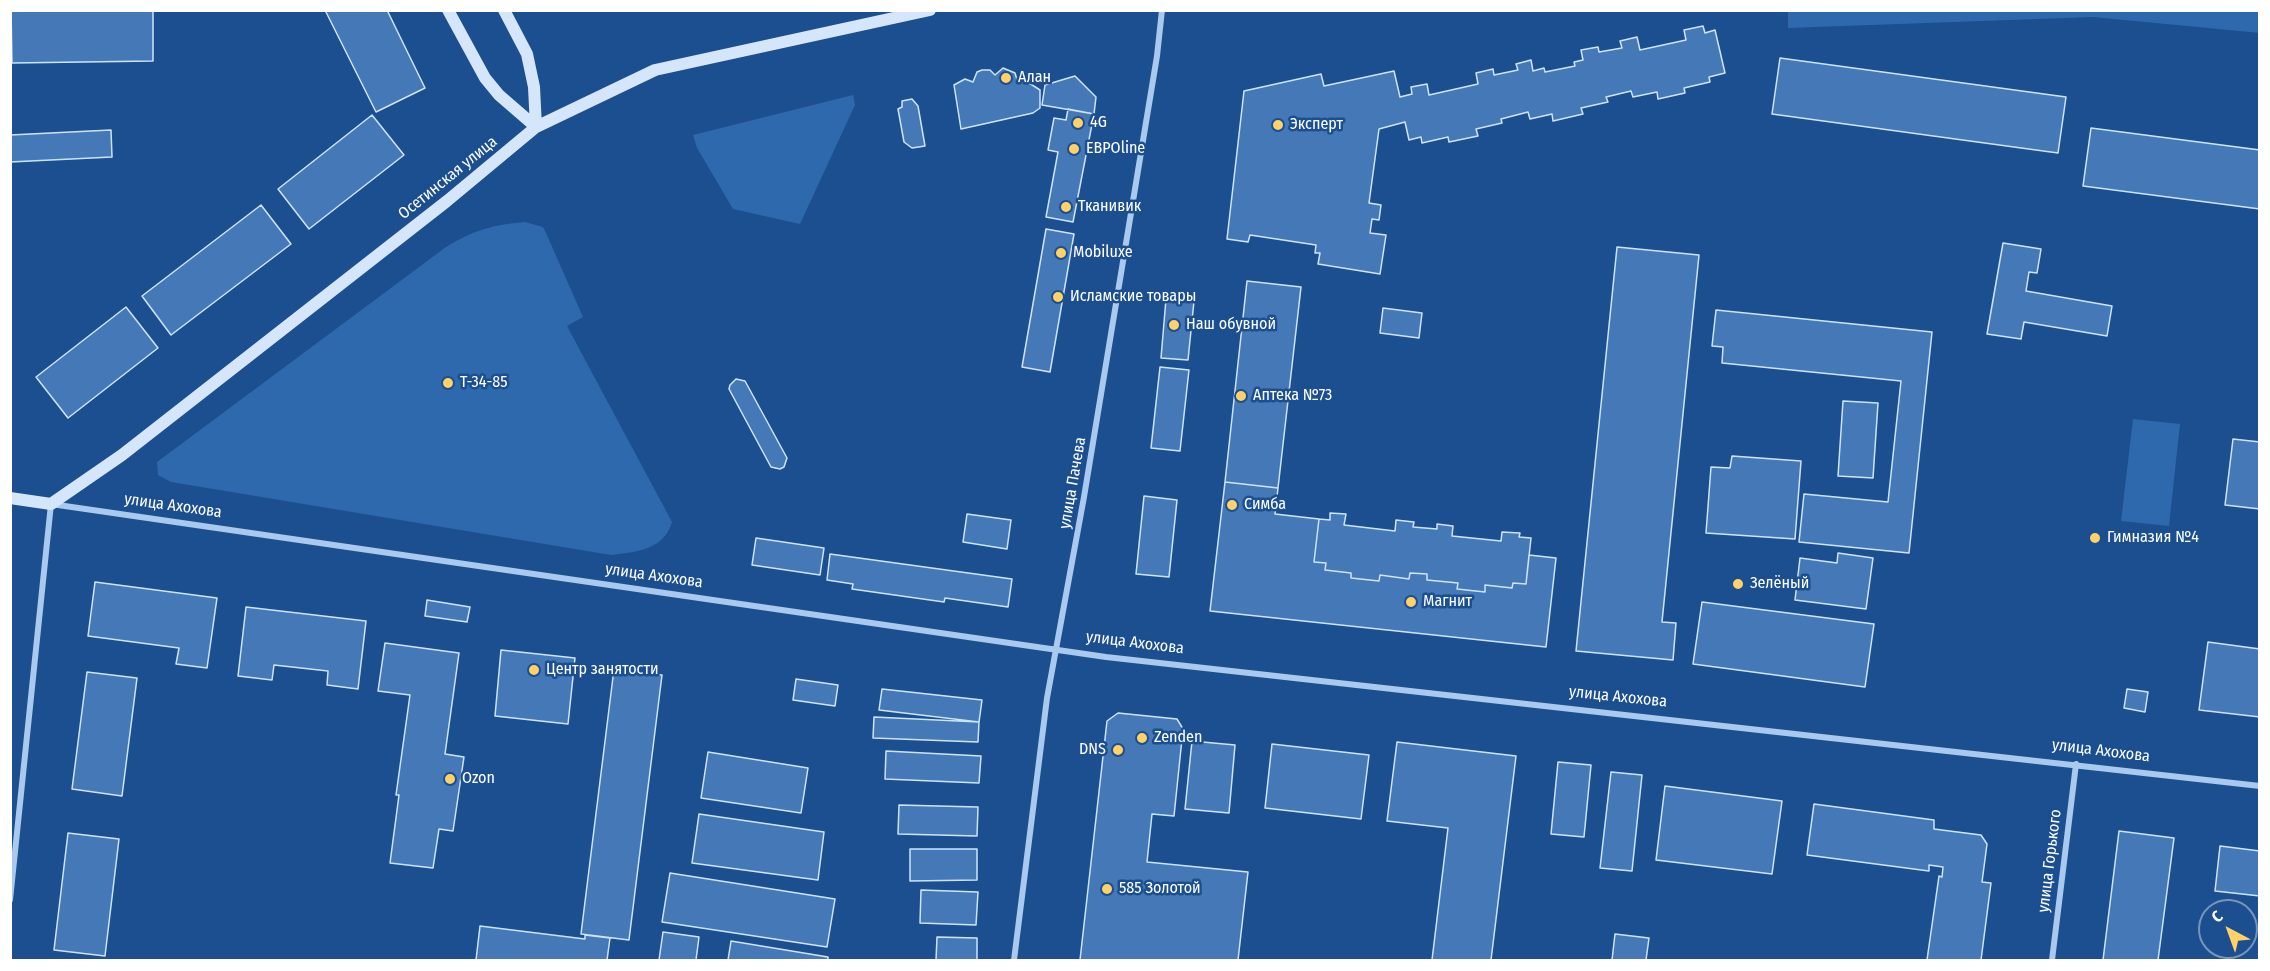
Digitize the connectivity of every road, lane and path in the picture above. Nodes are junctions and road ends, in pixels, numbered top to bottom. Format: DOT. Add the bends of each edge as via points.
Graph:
graph roads {
  1 [pos="448,10"];
  2 [pos="504,10"];
  3 [pos="930,10"];
  4 [pos="1162,10"];
  5 [pos="536,127"];
  6 [pos="10,498"];
  7 [pos="51,504"];
  8 [pos="1057,650"];
  9 [pos="2076,764"];
  10 [pos="2259,786"];
  11 [pos="10,900"];
  12 [pos="1014,960"];
  13 [pos="2052,960"];
  1 -- 5 [label="main road" via="485,78"];
  2 -- 5 [label="main road" via="527,54"];
  3 -- 5 [label="main road, Осетинская улица" via="655,70"];
  4 -- 8 [label="street, улица Пачева"];
  5 -- 7 [label="main road, Осетинская улица" via="141,440"];
  6 -- 7 [label="main road, улица Ахохова"];
  7 -- 8 [label="street, улица Ахохова"];
  7 -- 11 [label="street"];
  8 -- 9 [label="street, улица Ахохова"];
  8 -- 12 [label="street, улица Пачева" via="1047,698"];
  9 -- 10 [label="street, улица Ахохова"];
  9 -- 13 [label="street, улица Горького"];
}
